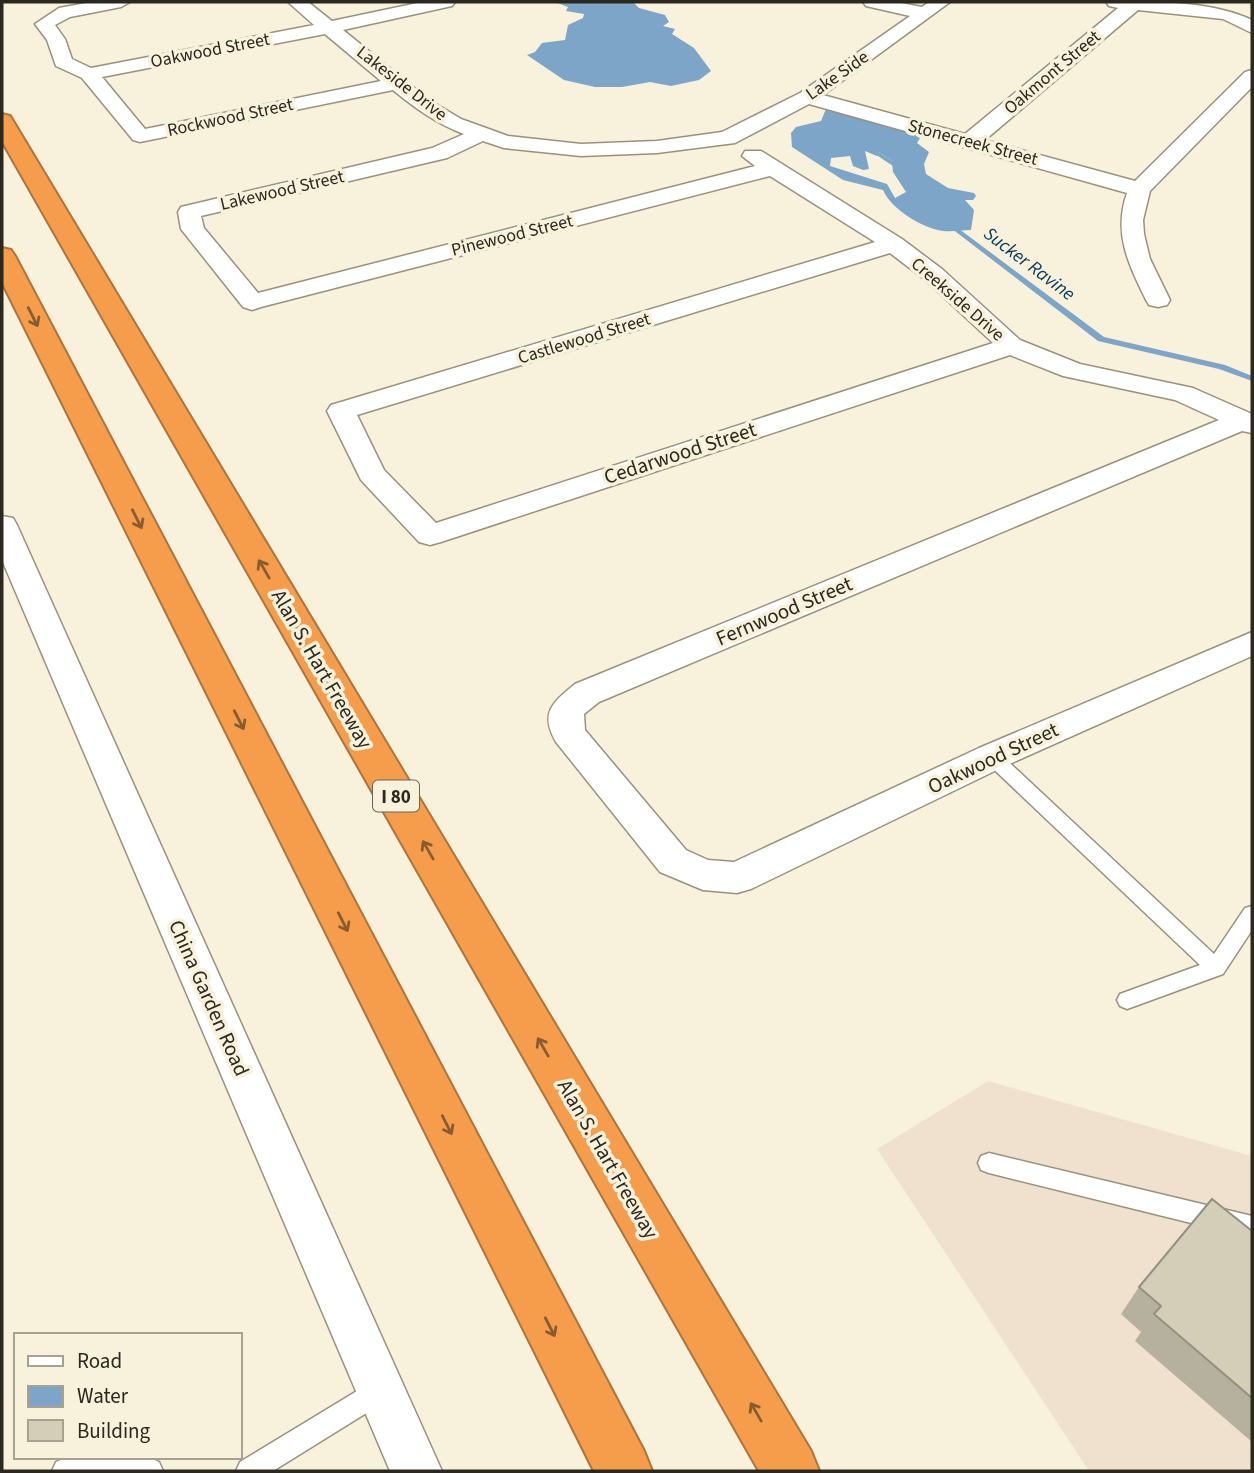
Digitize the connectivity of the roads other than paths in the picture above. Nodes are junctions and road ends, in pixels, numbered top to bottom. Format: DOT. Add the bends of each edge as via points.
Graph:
graph roads {
  1 [pos="121,2"];
  2 [pos="297,2"];
  3 [pos="446,2"];
  4 [pos="872,2"];
  5 [pos="941,2"];
  6 [pos="1125,3"];
  7 [pos="1245,5"];
  8 [pos="923,13"];
  9 [pos="1227,14"];
  10 [pos="331,27"];
  11 [pos="1252,27"];
  12 [pos="89,74"];
  13 [pos="1252,76"];
  14 [pos="399,83"];
  15 [pos="807,97"];
  16 [pos="2,121"];
  17 [pos="482,134"];
  18 [pos="727,138"];
  19 [pos="970,141"];
  20 [pos="771,169"];
  21 [pos="1139,189"];
  22 [pos="894,244"];
  23 [pos="2,256"];
  24 [pos="1158,300"];
  25 [pos="252,302"];
  26 [pos="1011,346"];
  27 [pos="1248,423"];
  28 [pos="371,474"];
  29 [pos="2,525"];
  30 [pos="1252,643"];
  31 [pos="992,757"];
  32 [pos="737,878"];
  33 [pos="1252,914"];
  34 [pos="1216,968"];
  35 [pos="1128,999"];
  36 [pos="989,1163"];
  37 [pos="1252,1227"];
  38 [pos="380,1390"];
  39 [pos="65,1471"];
  40 [pos="150,1471"];
  41 [pos="249,1471"];
  42 [pos="416,1471"];
  43 [pos="624,1471"];
  44 [pos="791,1471"];
  1 -- 12 [label="street" via="65,12 44,23 63,62"];
  2 -- 10 [label="street, Lakeside Drive"];
  3 -- 10 [label="street, Oakwood Street"];
  4 -- 8 [label="street"];
  5 -- 8 [label="street, Lake Side"];
  6 -- 9 [label="street"];
  6 -- 19 [label="street, Oakmont Street"];
  7 -- 9 [label="street"];
  8 -- 15 [label="street, Lake Side"];
  9 -- 11 [label="street"];
  10 -- 12 [label="street, Oakwood Street"];
  10 -- 14 [label="street, Lakeside Drive"];
  12 -- 14 [label="street, Rockwood Street" via="140,136"];
  13 -- 21 [label="street"];
  14 -- 17 [label="street, Lakeside Drive" via="454,124"];
  15 -- 18 [label="street, Lake Side"];
  15 -- 19 [label="street, Stonecreek Street"];
  44 -- 16 [label="highway, Alan S. Hart Freeway / I 80, one-way"];
  17 -- 18 [label="street, Lakeside Drive" via="504,142 581,150"];
  17 -- 25 [label="street, Lakewood Street" via="439,153 189,212 193,229"];
  18 -- 20 [label="street, Creekside Drive"];
  19 -- 21 [label="street, Stonecreek Street"];
  20 -- 22 [label="street, Creekside Drive"];
  20 -- 25 [label="street, Pinewood Street"];
  21 -- 24 [label="street" via="1130,213 1132,240"];
  22 -- 26 [label="street, Creekside Drive"];
  22 -- 28 [label="street, Castlewood Street" via="341,411"];
  23 -- 43 [label="highway, one-way"];
  26 -- 27 [label="street, Creekside Drive" via="1072,370 1183,394"];
  26 -- 28 [label="street, Cedarwood Street" via="430,535"];
  27 -- 32 [label="street, Fernwood Street" via="586,693 566,710 568,733 673,862 703,876"];
  29 -- 38 [label="street, China Garden Road"];
  30 -- 31 [label="street, Oakwood Street"];
  31 -- 32 [label="street, Oakwood Street"];
  31 -- 34 [label="lane"];
  33 -- 34 [label="lane"];
  34 -- 35 [label="lane"];
  36 -- 37 [label="lane"];
  38 -- 41 [label="lane"];
  38 -- 42 [label="street, China Garden Road"];
  39 -- 40 [label="lane" via="87,1462 128,1461"];
}
